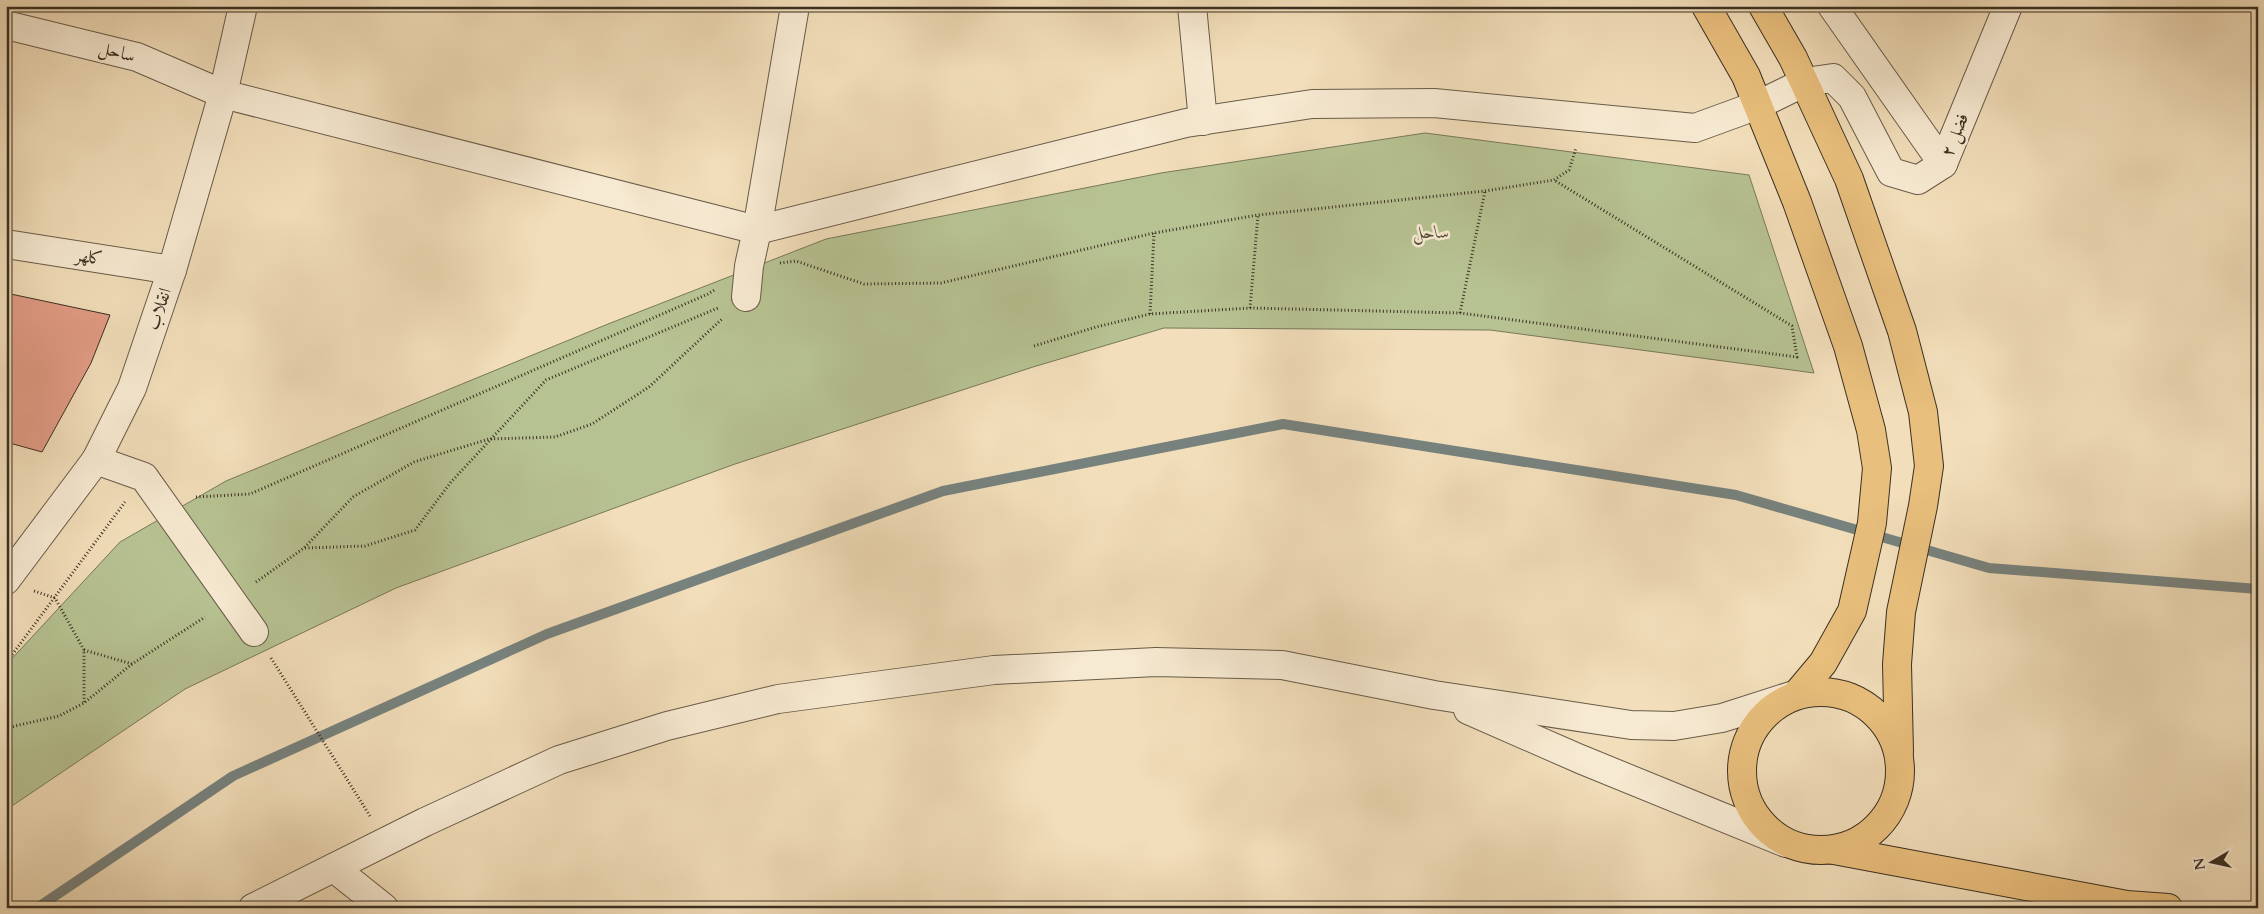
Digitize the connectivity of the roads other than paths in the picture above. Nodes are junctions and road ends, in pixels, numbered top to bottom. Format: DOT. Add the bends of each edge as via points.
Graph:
graph roads {
  1 [pos="243,6"];
  2 [pos="795,6"];
  3 [pos="1192,6"];
  4 [pos="1706,6"];
  5 [pos="1763,6"];
  6 [pos="1832,6"];
  7 [pos="2008,6"];
  8 [pos="6,24"];
  9 [pos="1804,82"];
  10 [pos="223,94"];
  11 [pos="1758,105"];
  12 [pos="1203,121"];
  13 [pos="1943,164"];
  14 [pos="757,230"];
  15 [pos="6,244"];
  16 [pos="172,270"];
  17 [pos="746,297"];
  18 [pos="96,460"];
  19 [pos="18,585"];
  20 [pos="254,632"];
  21 [pos="1797,694"];
  22 [pos="1434,695"];
  23 [pos="1900,752"];
  24 [pos="1786,843"];
  25 [pos="1834,850"];
  26 [pos="334,868"];
  27 [pos="253,908"];
  28 [pos="384,908"];
  29 [pos="2168,908"];
  1 -- 10 [label="street, انقلاب"];
  2 -- 14 [label="street"];
  3 -- 12 [label="street"];
  4 -- 11 [label="main road" via="1746,76"];
  5 -- 9 [label="main road" via="1794,58"];
  6 -- 13 [label="street"];
  7 -- 13 [label="street, فضل ۲"];
  8 -- 10 [label="street, ساحل" via="137,57"];
  9 -- 11 [label="street"];
  9 -- 13 [label="street, فضل ۲" via="1833,78 1852,97 1891,172 1918,180"];
  9 -- 23 [label="main road" via="1849,179 1902,331 1923,412 1929,466 1901,612 1897,664"];
  10 -- 14 [label="street, ساحل"];
  10 -- 16 [label="street, انقلاب"];
  11 -- 12 [label="street" via="1695,128 1434,103 1312,104"];
  11 -- 21 [label="main road" via="1797,202 1848,346 1871,430 1877,468 1872,523 1852,611 1823,663"];
  12 -- 14 [label="street"];
  14 -- 17 [label="street"];
  15 -- 16 [label="street, کلهر"];
  16 -- 18 [label="street, انقلاب" via="132,388"];
  18 -- 19 [label="street, انقلاب"];
  18 -- 20 [label="street" via="144,477"];
  21 -- 22 [label="street" via="1722,718 1674,726 1631,726"];
  21 -- 23 [label="main road" via="1820,690 1844,694 1865,704"];
  21 -- 24 [label="main road" via="1773,707 1754,726 1744,752 1742,778 1749,805 1764,827"];
  22 -- 24 [label="street"];
  22 -- 26 [label="street" via="1282,665 1156,662 994,670 778,699 667,726 559,760"];
  23 -- 25 [label="main road" via="1897,796 1888,816 1855,844"];
  24 -- 25 [label="main road" via="1809,850"];
  25 -- 29 [label="main road" via="2127,905"];
  26 -- 27 [label="street"];
  26 -- 28 [label="street"];
}
